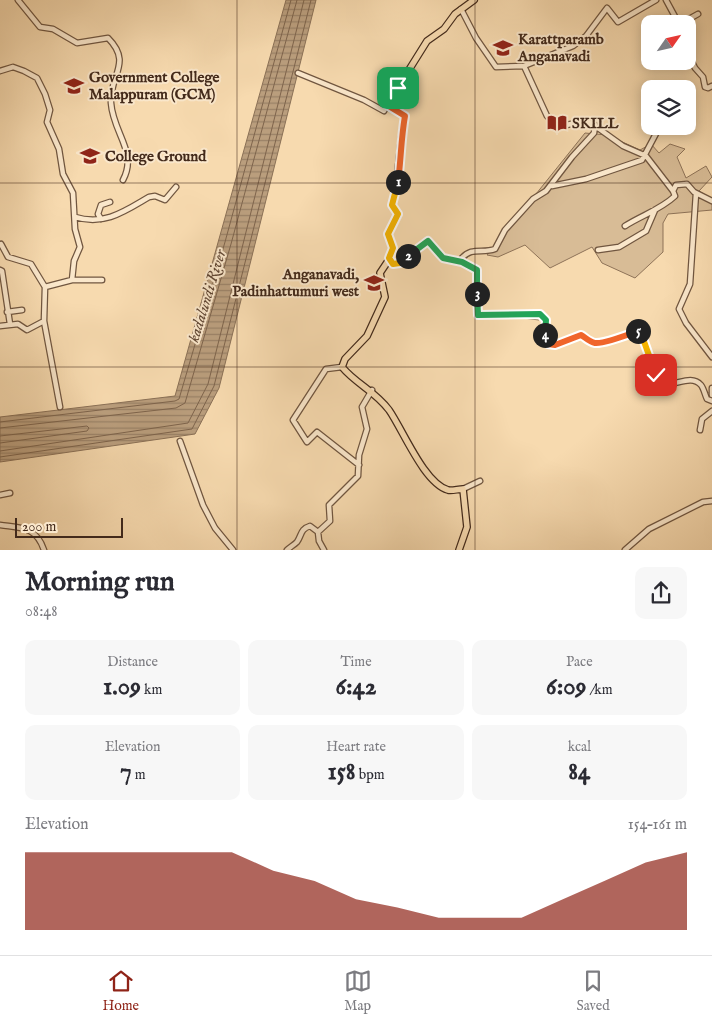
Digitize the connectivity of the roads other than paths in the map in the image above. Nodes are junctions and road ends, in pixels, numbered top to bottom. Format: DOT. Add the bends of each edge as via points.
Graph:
graph roads {
  1 [pos="18,0"];
  2 [pos="656,0"];
  3 [pos="666,0"];
  4 [pos="472,1"];
  5 [pos="461,9"];
  6 [pos="674,15"];
  7 [pos="524,66"];
  8 [pos="696,69"];
  9 [pos="0,71"];
  10 [pos="298,74"];
  11 [pos="712,86"];
  12 [pos="387,105"];
  13 [pos="595,125"];
  14 [pos="656,135"];
  15 [pos="646,156"];
  16 [pos="123,180"];
  17 [pos="552,184"];
  18 [pos="176,187"];
  19 [pos="673,191"];
  20 [pos="696,193"];
  21 [pos="712,201"];
  22 [pos="110,202"];
  23 [pos="656,210"];
  24 [pos="75,218"];
  25 [pos="101,219"];
  26 [pos="625,226"];
  27 [pos="0,244"];
  28 [pos="598,250"];
  29 [pos="389,258"];
  30 [pos="462,262"];
  31 [pos="0,270"];
  32 [pos="72,280"];
  33 [pos="102,280"];
  34 [pos="45,286"];
  35 [pos="22,310"];
  36 [pos="7,312"];
  37 [pos="44,321"];
  38 [pos="10,324"];
  39 [pos="0,326"];
  40 [pos="712,357"];
  41 [pos="342,366"];
  42 [pos="712,388"];
  43 [pos="372,390"];
  44 [pos="712,395"];
  45 [pos="712,401"];
  46 [pos="60,408"];
  47 [pos="712,411"];
  48 [pos="700,430"];
  49 [pos="180,441"];
  50 [pos="359,465"];
  51 [pos="480,481"];
  52 [pos="463,489"];
  53 [pos="10,493"];
  54 [pos="0,495"];
  55 [pos="712,501"];
  56 [pos="0,525"];
  57 [pos="318,532"];
  58 [pos="44,550"];
  59 [pos="233,550"];
  60 [pos="287,550"];
  61 [pos="324,550"];
  62 [pos="459,550"];
  63 [pos="625,550"];
  1 -- 16 [label="street" via="40,27 53,29 77,43 108,38 116,46 121,58 110,93 114,124 129,156 128,172"];
  2 -- 7 [label="street" via="618,22 606,8 586,36 573,46"];
  3 -- 6 [label="street"];
  4 -- 5 [label="main road"];
  5 -- 7 [label="street" via="496,67"];
  5 -- 12 [label="main road" via="423,46"];
  7 -- 13 [label="street" via="547,116 557,127 584,121"];
  8 -- 11 [label="street" via="703,77 704,87"];
  9 -- 24 [label="street" via="13,67 37,78 50,110 47,122 58,149 63,174 74,193"];
  10 -- 12 [label="street" via="384,111"];
  12 -- 29 [label="main road" via="405,116 400,140 399,176 392,205 398,214 388,234 393,248"];
  13 -- 15 [label="street" via="623,146"];
  13 -- 17 [label="street" via="594,133"];
  14 -- 15 [label="street"];
  15 -- 17 [label="street" via="586,179"];
  15 -- 19 [label="street"];
  17 -- 30 [label="street" via="526,206 505,230 495,249 467,253"];
  18 -- 25 [label="street" via="165,200 149,197 120,214"];
  19 -- 20 [label="street" via="676,185 683,183"];
  19 -- 23 [label="street" via="675,196"];
  20 -- 21 [label="street"];
  20 -- 40 [label="street" via="690,284 679,309"];
  22 -- 25 [label="street" via="101,205 98,214"];
  23 -- 26 [label="street"];
  23 -- 28 [label="street" via="646,230 619,247"];
  24 -- 25 [label="street"];
  24 -- 32 [label="street" via="80,251 74,261"];
  27 -- 34 [label="street" via="8,258 31,264"];
  29 -- 30 [label="street" via="393,264 400,263 428,241 443,258"];
  29 -- 41 [label="main road" via="380,273 385,297 367,336"];
  30 -- 45 [label="street" via="477,270 478,315 540,314 546,320 546,342 551,345 581,335 599,343 640,331 653,370 661,382 695,381 707,399"];
  31 -- 36 [label="street"];
  32 -- 33 [label="street"];
  32 -- 34 [label="street"];
  34 -- 37 [label="street"];
  35 -- 36 [label="street"];
  36 -- 38 [label="street"];
  37 -- 38 [label="street" via="27,330 18,324"];
  37 -- 46 [label="street"];
  38 -- 39 [label="street"];
  41 -- 43 [label="main road" via="350,377"];
  41 -- 50 [label="street" via="326,369 293,420 307,442 317,432"];
  42 -- 44 [label="street"];
  43 -- 50 [label="street" via="362,407 367,429"];
  43 -- 52 [label="main road" via="390,411 434,482 448,490"];
  47 -- 48 [label="street" via="702,419"];
  49 -- 59 [label="street" via="202,505"];
  50 -- 57 [label="street" via="358,476 329,505 330,521"];
  51 -- 52 [label="street"];
  52 -- 62 [label="main road" via="467,527"];
  53 -- 54 [label="street"];
  55 -- 63 [label="street" via="703,502 649,529"];
  56 -- 58 [label="street" via="24,526 41,540"];
  57 -- 60 [label="street" via="306,526"];
  57 -- 61 [label="street"];
}
